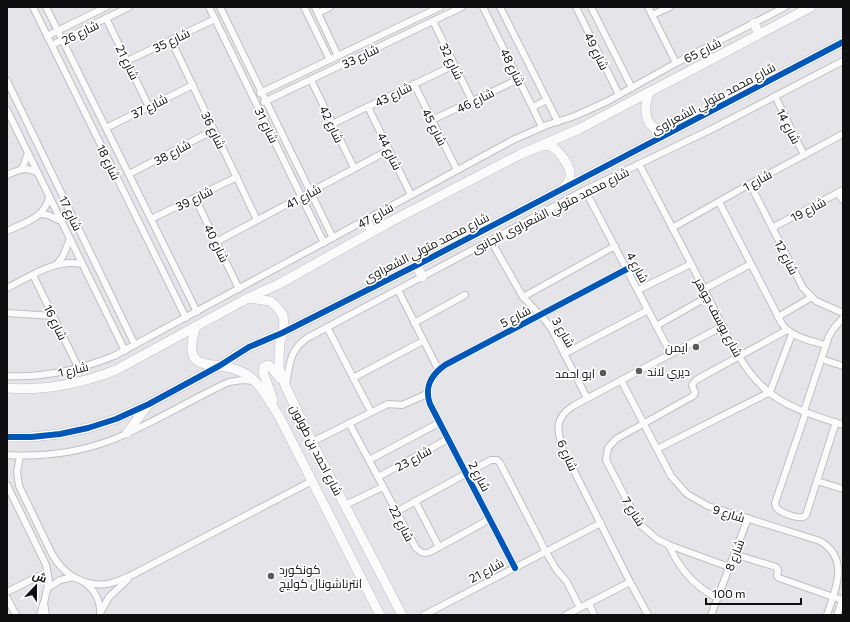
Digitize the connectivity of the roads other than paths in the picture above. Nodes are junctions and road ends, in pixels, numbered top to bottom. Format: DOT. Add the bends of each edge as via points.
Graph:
graph roads {
  1 [pos="33,7"];
  2 [pos="46,7"];
  3 [pos="129,7"];
  4 [pos="209,7"];
  5 [pos="220,7"];
  6 [pos="304,7"];
  7 [pos="330,7"];
  8 [pos="440,7"];
  9 [pos="462,7"];
  10 [pos="483,7"];
  11 [pos="500,7"];
  12 [pos="576,7"];
  13 [pos="591,7"];
  14 [pos="648,7"];
  15 [pos="670,7"];
  16 [pos="785,7"];
  17 [pos="811,7"];
  18 [pos="104,8"];
  19 [pos="316,10"];
  20 [pos="426,10"];
  21 [pos="652,16"];
  22 [pos="106,18"];
  23 [pos="215,19"];
  24 [pos="433,21"];
  25 [pos="754,23"];
  26 [pos="58,31"];
  27 [pos="759,34"];
  28 [pos="47,36"];
  29 [pos="63,40"];
  30 [pos="171,40"];
  31 [pos="843,42"];
  32 [pos="52,45"];
  33 [pos="338,56"];
  34 [pos="330,60"];
  35 [pos="127,61"];
  36 [pos="843,61"];
  37 [pos="676,63"];
  38 [pos="454,65"];
  39 [pos="623,72"];
  40 [pos="610,78"];
  41 [pos="519,79"];
  42 [pos="311,80"];
  43 [pos="7,81"];
  44 [pos="414,84"];
  45 [pos="192,85"];
  46 [pos="632,88"];
  47 [pos="262,92"];
  48 [pos="649,93"];
  49 [pos="619,95"];
  50 [pos="775,96"];
  51 [pos="253,97"];
  52 [pos="547,100"];
  53 [pos="266,101"];
  54 [pos="472,101"];
  55 [pos="149,106"];
  56 [pos="257,106"];
  57 [pos="368,107"];
  58 [pos="533,107"];
  59 [pos="7,110"];
  60 [pos="432,120"];
  61 [pos="558,122"];
  62 [pos="332,124"];
  63 [pos="542,127"];
  64 [pos="106,128"];
  65 [pos="214,130"];
  66 [pos="843,134"];
  67 [pos="666,135"];
  68 [pos="539,146"];
  69 [pos="389,150"];
  70 [pos="28,154"];
  71 [pos="804,155"];
  72 [pos="639,164"];
  73 [pos="354,168"];
  74 [pos="21,169"];
  75 [pos="457,170"];
  76 [pos="38,173"];
  77 [pos="129,174"];
  78 [pos="7,175"];
  79 [pos="237,177"];
  80 [pos="750,184"];
  81 [pos="563,188"];
  82 [pos="585,190"];
  83 [pos="843,190"];
  84 [pos="310,192"];
  85 [pos="837,193"];
  86 [pos="412,195"];
  87 [pos="302,196"];
  88 [pos="49,197"];
  89 [pos="195,198"];
  90 [pos="843,200"];
  91 [pos="719,202"];
  92 [pos="41,214"];
  93 [pos="151,219"];
  94 [pos="257,220"];
  95 [pos="366,220"];
  96 [pos="61,221"];
  97 [pos="672,228"];
  98 [pos="772,228"];
  99 [pos="7,231"];
  100 [pos="372,231"];
  101 [pos="333,238"];
  102 [pos="70,239"];
  103 [pos="491,241"];
  104 [pos="216,242"];
  105 [pos="324,243"];
  106 [pos="615,246"];
  107 [pos="57,264"];
  108 [pos="82,264"];
  109 [pos="691,264"];
  110 [pos="751,264"];
  111 [pos="417,265"];
  112 [pos="627,269"];
  113 [pos="33,276"];
  114 [pos="422,276"];
  115 [pos="7,288"];
  116 [pos="239,289"];
  117 [pos="704,289"];
  118 [pos="398,290"];
  119 [pos="638,290"];
  120 [pos="465,295"];
  121 [pos="523,297"];
  122 [pos="812,297"];
  123 [pos="248,298"];
  124 [pos="702,300"];
  125 [pos="648,310"];
  126 [pos="7,312"];
  127 [pos="197,312"];
  128 [pos="843,313"];
  129 [pos="540,314"];
  130 [pos="53,316"];
  131 [pos="778,317"];
  132 [pos="186,318"];
  133 [pos="843,318"];
  134 [pos="414,322"];
  135 [pos="196,326"];
  136 [pos="656,326"];
  137 [pos="723,326"];
  138 [pos="327,327"];
  139 [pos="789,332"];
  140 [pos="282,333"];
  141 [pos="423,341"];
  142 [pos="135,345"];
  143 [pos="825,345"];
  144 [pos="125,351"];
  145 [pos="564,354"];
  146 [pos="671,354"];
  147 [pos="739,357"];
  148 [pos="821,359"];
  149 [pos="219,366"];
  150 [pos="843,366"];
  151 [pos="79,369"];
  152 [pos="438,369"];
  153 [pos="7,376"];
  154 [pos="353,378"];
  155 [pos="621,380"];
  156 [pos="254,381"];
  157 [pos="285,385"];
  158 [pos="7,388"];
  159 [pos="770,392"];
  160 [pos="428,394"];
  161 [pos="587,398"];
  162 [pos="149,404"];
  163 [pos="371,412"];
  164 [pos="805,412"];
  165 [pos="280,418"];
  166 [pos="836,422"];
  167 [pos="349,423"];
  168 [pos="439,423"];
  169 [pos="644,423"];
  170 [pos="843,424"];
  171 [pos="127,433"];
  172 [pos="7,437"];
  173 [pos="448,439"];
  174 [pos="312,442"];
  175 [pos="658,449"];
  176 [pos="7,455"];
  177 [pos="20,456"];
  178 [pos="369,460"];
  179 [pos="466,473"];
  180 [pos="378,477"];
  181 [pos="312,481"];
  182 [pos="817,481"];
  183 [pos="7,485"];
  184 [pos="383,486"];
  185 [pos="843,489"];
  186 [pos="415,501"];
  187 [pos="345,505"];
  188 [pos="396,512"];
  189 [pos="748,518"];
  190 [pos="490,519"];
  191 [pos="601,523"];
  192 [pos="669,545"];
  193 [pos="439,547"];
  194 [pos="546,552"];
  195 [pos="734,554"];
  196 [pos="729,567"];
  197 [pos="515,568"];
  198 [pos="41,575"];
  199 [pos="132,575"];
  200 [pos="74,577"];
  201 [pos="85,582"];
  202 [pos="630,582"];
  203 [pos="48,588"];
  204 [pos="7,592"];
  205 [pos="833,597"];
  206 [pos="7,598"];
  207 [pos="718,598"];
  208 [pos="842,599"];
  209 [pos="44,603"];
  210 [pos="589,603"];
  211 [pos="580,608"];
  212 [pos="100,614"];
  213 [pos="16,615"];
  214 [pos="40,615"];
  215 [pos="46,615"];
  216 [pos="380,615"];
  217 [pos="402,615"];
  218 [pos="424,615"];
  219 [pos="566,615"];
  220 [pos="594,615"];
  221 [pos="648,615"];
  222 [pos="711,615"];
  223 [pos="827,615"];
  224 [pos="837,615"];
  1 -- 28 [label="street, شارع 18"];
  2 -- 26 [label="street, شارع 18"];
  3 -- 22 [label="street, شارع 26"];
  4 -- 23 [label="street, شارع 31"];
  5 -- 47 [label="street, شارع 31"];
  6 -- 34 [label="street"];
  7 -- 19 [label="street"];
  8 -- 20 [label="street, شارع 33"];
  9 -- 24 [label="street, شارع 33"];
  10 -- 41 [label="street, شارع 48"];
  11 -- 52 [label="street, شارع 48"];
  12 -- 40 [label="street, شارع 49"];
  13 -- 39 [label="street, شارع 49"];
  14 -- 21 [label="street"];
  15 -- 21 [label="street"];
  16 -- 25 [label="street, شارع 65"];
  17 -- 27 [label="street"];
  18 -- 26 [label="street, شارع 26"];
  19 -- 33 [label="street"];
  20 -- 33 [label="street, شارع 33"];
  21 -- 37 [label="street"];
  22 -- 29 [label="street, شارع 26"];
  22 -- 35 [label="street, شارع 21"];
  23 -- 30 [label="street, شارع 35"];
  23 -- 51 [label="street, شارع 31"];
  24 -- 38 [label="street, شارع 32"];
  24 -- 42 [label="street, شارع 33"];
  25 -- 27 [label="street"];
  25 -- 37 [label="street, شارع 65"];
  26 -- 28 [label="street, شارع 26"];
  26 -- 29 [label="street, شارع 18"];
  27 -- 48 [label="street"];
  28 -- 32 [label="street, شارع 18"];
  29 -- 32 [label="street, شارع 26"];
  29 -- 64 [label="street, شارع 18"];
  30 -- 35 [label="street, شارع 35"];
  30 -- 45 [label="street, شارع 36"];
  31 -- 67 [label="street, شارع محمد متولي الشعراوى"];
  32 -- 132 [label="street, شارع 18"];
  33 -- 34 [label="street, شارع 33"];
  34 -- 47 [label="street, شارع 33"];
  35 -- 55 [label="street, شارع 21"];
  36 -- 50 [label="street, شارع محمد متولي الشعراوى الجانبى"];
  37 -- 46 [label="street, شارع 65"];
  38 -- 44 [label="street, شارع 43"];
  38 -- 54 [label="street, شارع 32"];
  39 -- 40 [label="street"];
  39 -- 46 [label="street, شارع 49"];
  40 -- 49 [label="street, شارع 49"];
  41 -- 54 [label="street, شارع 46"];
  41 -- 58 [label="street, شارع 48"];
  42 -- 53 [label="street, شارع 33"];
  42 -- 62 [label="street, شارع 42"];
  43 -- 142 [label="street, شارع 17"];
  44 -- 57 [label="street, شارع 43"];
  44 -- 60 [label="street, شارع 45"];
  45 -- 55 [label="street, شارع 37"];
  45 -- 65 [label="street, شارع 36"];
  46 -- 49 [label="street, شارع 65"];
  47 -- 51 [label="street, شارع 33"];
  47 -- 53 [label="street, شارع 31"];
  48 -- 67 [label="street" via="645,111 647,119 658,132"];
  48 -- 68 [label="street" via="580,129"];
  49 -- 61 [label="street, شارع 47"];
  50 -- 71 [label="street, شارع 14"];
  50 -- 72 [label="street, شارع محمد متولي الشعراوى الجانبى"];
  51 -- 56 [label="street, شارع 31"];
  52 -- 58 [label="street"];
  52 -- 61 [label="street, شارع 48"];
  53 -- 56 [label="street, شارع 33"];
  53 -- 84 [label="street, شارع 31"];
  54 -- 60 [label="street, شارع 46"];
  55 -- 64 [label="street, شارع 37"];
  56 -- 87 [label="street, شارع 31"];
  57 -- 62 [label="street, شارع 43"];
  57 -- 69 [label="street, شارع 44"];
  58 -- 63 [label="street, شارع 48"];
  59 -- 70 [label="street, شارع 17"];
  60 -- 75 [label="street, شارع 45"];
  61 -- 63 [label="street, شارع 47"];
  62 -- 73 [label="street, شارع 42"];
  63 -- 75 [label="street, شارع 47"];
  64 -- 77 [label="street, شارع 18"];
  65 -- 77 [label="street, شارع 38"];
  65 -- 79 [label="street, شارع 36"];
  66 -- 71 [label="street, شارع 1"];
  67 -- 81 [label="street, شارع محمد متولي الشعراوى"];
  68 -- 81 [label="street" via="549,146 564,158 570,177"];
  68 -- 100 [label="street"];
  69 -- 73 [label="street, شارع 41"];
  69 -- 86 [label="street, شارع 44"];
  70 -- 74 [label="street"];
  70 -- 76 [label="street, شارع 17"];
  71 -- 80 [label="street, شارع 1"];
  72 -- 82 [label="street, شارع محمد متولي الشعراوى الجانبى"];
  72 -- 97 [label="street, شارع يوسف جوهر"];
  73 -- 84 [label="street, شارع 41"];
  74 -- 76 [label="street" via="27,168"];
  74 -- 78 [label="street"];
  75 -- 86 [label="street, شارع 47"];
  76 -- 88 [label="street, شارع 17"];
  77 -- 93 [label="street, شارع 18"];
  79 -- 89 [label="street, شارع 39"];
  79 -- 94 [label="street, شارع 36"];
  80 -- 91 [label="street, شارع 1"];
  80 -- 98 [label="street, شارع 12"];
  81 -- 111 [label="street, شارع محمد متولي الشعراوى"];
  82 -- 103 [label="street, شارع محمد متولي الشعراوى الجانبى"];
  82 -- 106 [label="street, شارع 4"];
  83 -- 85 [label="street, شارع 19"];
  84 -- 87 [label="street, شارع 41"];
  84 -- 101 [label="street, شارع 31"];
  85 -- 90 [label="street"];
  85 -- 98 [label="street, شارع 19"];
  86 -- 95 [label="street, شارع 47"];
  87 -- 94 [label="street, شارع 41"];
  87 -- 105 [label="street, شارع 31"];
  88 -- 92 [label="street"];
  88 -- 96 [label="street, شارع 17"];
  89 -- 93 [label="street, شارع 39"];
  89 -- 104 [label="street, شارع 40"];
  91 -- 97 [label="street, شارع 1"];
  91 -- 110 [label="street"];
  92 -- 96 [label="street"];
  92 -- 99 [label="street"];
  93 -- 127 [label="street, شارع 18"];
  94 -- 104 [label="street, شارع 41"];
  95 -- 100 [label="street"];
  95 -- 101 [label="street, شارع 47"];
  96 -- 102 [label="street, شارع 17"];
  97 -- 109 [label="street, شارع يوسف جوهر"];
  98 -- 122 [label="street, شارع 12" via="803,288"];
  100 -- 123 [label="street" via="279,284"];
  101 -- 105 [label="street, شارع 47"];
  102 -- 107 [label="street"];
  102 -- 108 [label="street, شارع 17"];
  103 -- 114 [label="street, شارع محمد متولي الشعراوى الجانبى"];
  103 -- 121 [label="street, شارع 3"];
  104 -- 116 [label="street, شارع 40"];
  105 -- 116 [label="street, شارع 47"];
  106 -- 112 [label="street, شارع 4"];
  106 -- 121 [label="street"];
  107 -- 108 [label="street"];
  107 -- 113 [label="street"];
  108 -- 144 [label="street, شارع 17"];
  109 -- 117 [label="street, شارع يوسف جوهر"];
  109 -- 119 [label="street"];
  110 -- 117 [label="street"];
  110 -- 131 [label="street"];
  111 -- 114 [label="street"];
  111 -- 140 [label="street, شارع محمد متولي الشعراوى"];
  112 -- 119 [label="street, شارع 4"];
  112 -- 129 [label="street, شارع 5"];
  113 -- 115 [label="street"];
  113 -- 130 [label="street, شارع 16"];
  114 -- 118 [label="street, شارع محمد متولي الشعراوى الجانبى"];
  116 -- 127 [label="street, شارع 47"];
  117 -- 137 [label="street, شارع يوسف جوهر"];
  118 -- 134 [label="street"];
  118 -- 138 [label="street, شارع محمد متولي الشعراوى الجانبى"];
  119 -- 125 [label="street, شارع 4"];
  120 -- 134 [label="street"];
  121 -- 129 [label="street, شارع 3"];
  122 -- 128 [label="street, شارع 12"];
  122 -- 131 [label="street"];
  123 -- 135 [label="street"];
  123 -- 140 [label="street, شارع احمد بن طولون" via="275,304 284,321"];
  124 -- 136 [label="street"];
  125 -- 136 [label="street, شارع 4"];
  125 -- 145 [label="street"];
  126 -- 130 [label="street"];
  127 -- 132 [label="street, شارع 47"];
  129 -- 145 [label="street, شارع 3" via="551,328"];
  129 -- 152 [label="street, شارع 5"];
  130 -- 151 [label="street, شارع 16"];
  131 -- 139 [label="street"];
  132 -- 142 [label="street, شارع 47"];
  133 -- 143 [label="street"];
  134 -- 141 [label="street"];
  135 -- 149 [label="street, شارع احمد بن طولون" via="191,343 196,359 203,364"];
  135 -- 158 [label="street" via="116,370 96,378 46,388"];
  136 -- 146 [label="street, شارع 4"];
  137 -- 146 [label="street, شارع 6"];
  137 -- 147 [label="street, شارع يوسف جوهر"];
  138 -- 154 [label="street"];
  138 -- 157 [label="street, شارع محمد متولي الشعراوى الجانبى" via="307,338 295,349 289,363"];
  139 -- 143 [label="street"];
  139 -- 147 [label="street"];
  139 -- 159 [label="street"];
  140 -- 149 [label="street, شارع محمد متولي الشعراوى" via="249,347"];
  140 -- 157 [label="street, شارع احمد بن طولون" via="279,368"];
  141 -- 152 [label="street"];
  141 -- 154 [label="street"];
  142 -- 144 [label="street, شارع 1"];
  143 -- 148 [label="street"];
  144 -- 151 [label="street, شارع 1"];
  145 -- 161 [label="street, شارع 3"];
  146 -- 155 [label="street, شارع 6"];
  147 -- 159 [label="street, شارع يوسف جوهر" via="755,379"];
  147 -- 169 [label="street, شارع 7" via="694,381 692,387 695,393 692,397"];
  148 -- 150 [label="street"];
  148 -- 164 [label="street"];
  149 -- 156 [label="street, شارع احمد بن طولون" via="235,368"];
  149 -- 162 [label="street, شارع محمد متولي الشعراوى"];
  151 -- 153 [label="street, شارع 1" via="46,375"];
  152 -- 160 [label="street" via="430,381"];
  154 -- 163 [label="street"];
  155 -- 161 [label="street, شارع 6"];
  155 -- 169 [label="street, شارع 9"];
  156 -- 165 [label="street, شارع احمد بن طولون"];
  156 -- 171 [label="street" via="229,382"];
  157 -- 165 [label="street" via="272,367 264,367 263,372"];
  157 -- 174 [label="street, شارع احمد بن طولون"];
  159 -- 164 [label="street, شارع يوسف جوهر"];
  159 -- 175 [label="street"];
  160 -- 163 [label="street" via="404,404 388,404"];
  160 -- 168 [label="street, شارع 2"];
  161 -- 191 [label="street, شارع 6" via="566,410 558,423 558,430 563,449"];
  162 -- 171 [label="street"];
  162 -- 172 [label="street, شارع محمد متولي الشعراوى" via="88,428 60,434"];
  163 -- 167 [label="street"];
  164 -- 166 [label="street, شارع يوسف جوهر"];
  164 -- 182 [label="street" via="776,507 780,512 804,517"];
  165 -- 181 [label="street, شارع احمد بن طولون"];
  166 -- 170 [label="street, شارع يوسف جوهر"];
  166 -- 182 [label="street"];
  167 -- 174 [label="street"];
  167 -- 178 [label="street, شارع 22"];
  168 -- 173 [label="street, شارع 2"];
  168 -- 178 [label="street, شارع 23"];
  169 -- 175 [label="street, شارع 9"];
  169 -- 192 [label="street, شارع 7" via="611,443 606,460 636,518 650,533"];
  171 -- 177 [label="street" via="80,450"];
  173 -- 179 [label="street, شارع 2"];
  173 -- 180 [label="street, شارع 23"];
  174 -- 187 [label="street, شارع احمد بن طولون"];
  175 -- 189 [label="street, شارع 9" via="672,476 687,494 708,506"];
  176 -- 177 [label="street"];
  177 -- 200 [label="street" via="16,472 19,486 52,554 61,567"];
  178 -- 180 [label="street, شارع 22"];
  179 -- 186 [label="street"];
  179 -- 190 [label="street, شارع 2"];
  179 -- 194 [label="street" via="491,460 499,462"];
  180 -- 184 [label="street, شارع 22"];
  181 -- 199 [label="street"];
  181 -- 216 [label="street, شارع احمد بن طولون"];
  182 -- 185 [label="street"];
  183 -- 203 [label="street" via="46,565"];
  184 -- 187 [label="street"];
  184 -- 188 [label="street, شارع 22"];
  186 -- 188 [label="street"];
  186 -- 193 [label="street"];
  187 -- 217 [label="street, شارع احمد بن طولون"];
  188 -- 193 [label="street, شارع 22" via="419,551 426,553"];
  189 -- 195 [label="street, شارع 8"];
  189 -- 205 [label="street, شارع 9" via="815,539 829,547 840,570"];
  190 -- 193 [label="street, شارع 22"];
  190 -- 197 [label="street, شارع 2"];
  191 -- 194 [label="street, شارع 21"];
  191 -- 202 [label="street, شارع 6"];
  192 -- 196 [label="street, شارع 7"];
  192 -- 207 [label="street" via="688,576 702,589"];
  194 -- 197 [label="street, شارع 21"];
  194 -- 211 [label="street" via="567,582"];
  195 -- 196 [label="street, شارع 8"];
  195 -- 205 [label="street" via="776,567 779,578"];
  196 -- 207 [label="street, شارع 8"];
  197 -- 218 [label="street, شارع 21"];
  198 -- 204 [label="street"];
  199 -- 201 [label="street" via="111,584"];
  199 -- 212 [label="street" via="112,594"];
  200 -- 201 [label="street"];
  200 -- 203 [label="street" via="60,580"];
  201 -- 212 [label="street" via="99,601"];
  202 -- 210 [label="street"];
  202 -- 221 [label="street, شارع 6"];
  203 -- 209 [label="street"];
  205 -- 208 [label="street"];
  205 -- 223 [label="street, شارع 9"];
  206 -- 213 [label="street"];
  207 -- 222 [label="street, شارع 8"];
  208 -- 224 [label="street"];
  209 -- 214 [label="street"];
  209 -- 215 [label="street"];
  210 -- 211 [label="street"];
  210 -- 220 [label="street"];
  211 -- 219 [label="street"];
}
